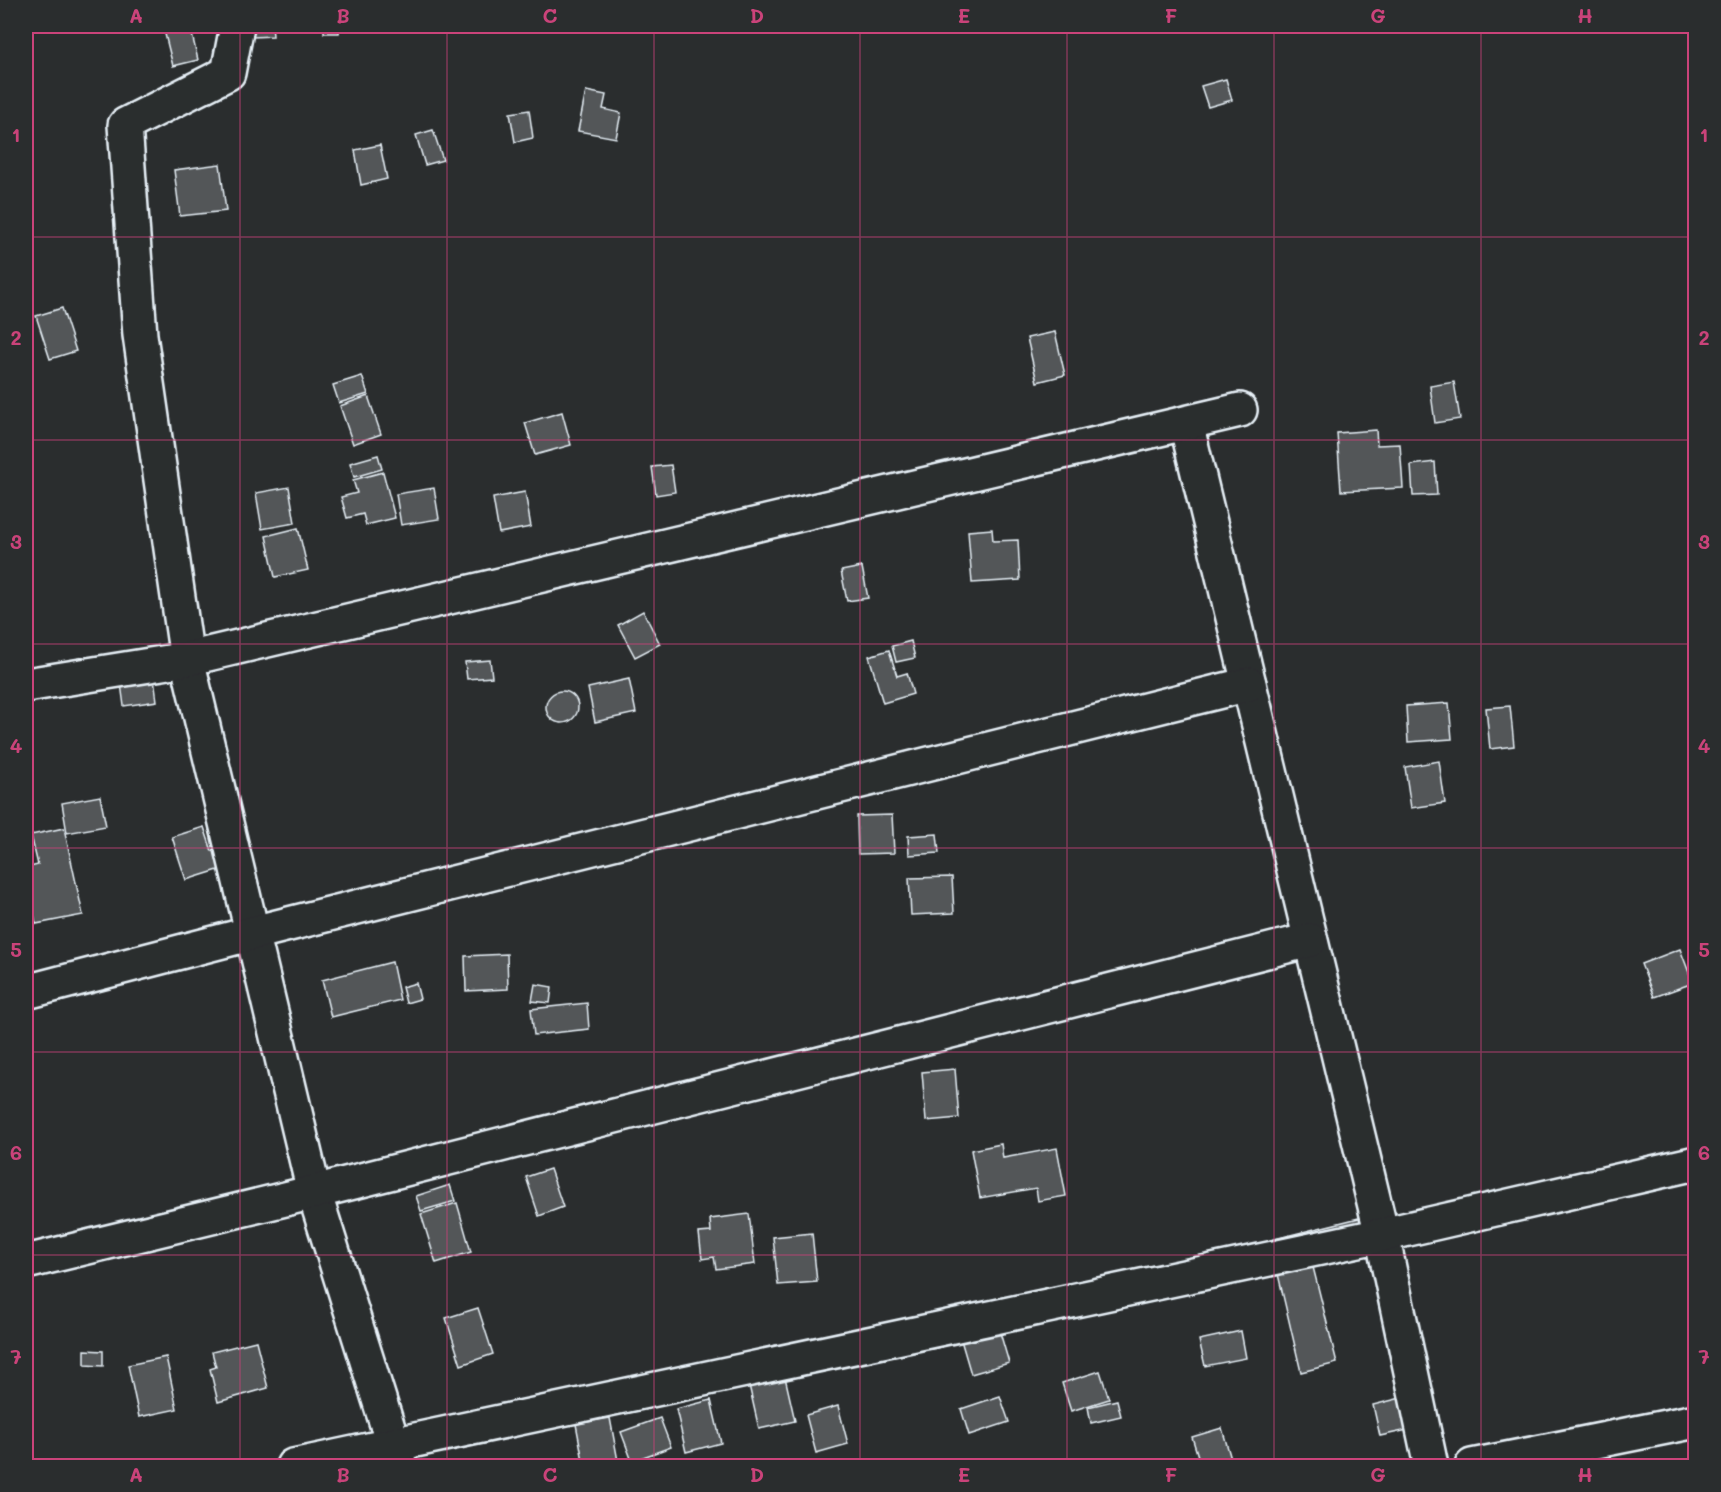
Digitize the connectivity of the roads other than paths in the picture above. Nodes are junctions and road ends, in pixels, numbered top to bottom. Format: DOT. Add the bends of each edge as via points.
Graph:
graph roads {
  1 [pos="237,26"];
  2 [pos="1240,410"];
  3 [pos="1186,423"];
  4 [pos="187,659"];
  5 [pos="1249,684"];
  6 [pos="26,685"];
  7 [pos="253,933"];
  8 [pos="1310,940"];
  9 [pos="26,992"];
  10 [pos="1695,1163"];
  11 [pos="315,1192"];
  12 [pos="1382,1235"];
  13 [pos="26,1262"];
  14 [pos="1695,1421"];
  15 [pos="396,1455"];
  16 [pos="293,1467"];
  17 [pos="1431,1467"];
  18 [pos="1472,1467"];
  1 -- 4 [label="street" via="228,73 124,125 140,335"];
  2 -- 3 [label="street"];
  3 -- 4 [label="street"];
  3 -- 5 [label="street"];
  4 -- 6 [label="street"];
  4 -- 7 [label="street"];
  5 -- 7 [label="street"];
  5 -- 8 [label="street"];
  7 -- 9 [label="street"];
  7 -- 11 [label="street"];
  8 -- 11 [label="street"];
  8 -- 12 [label="street"];
  10 -- 12 [label="street"];
  11 -- 13 [label="street"];
  11 -- 15 [label="street"];
  12 -- 15 [label="street"];
  12 -- 17 [label="street"];
  14 -- 18 [label="street"];
  15 -- 16 [label="street"];
}
